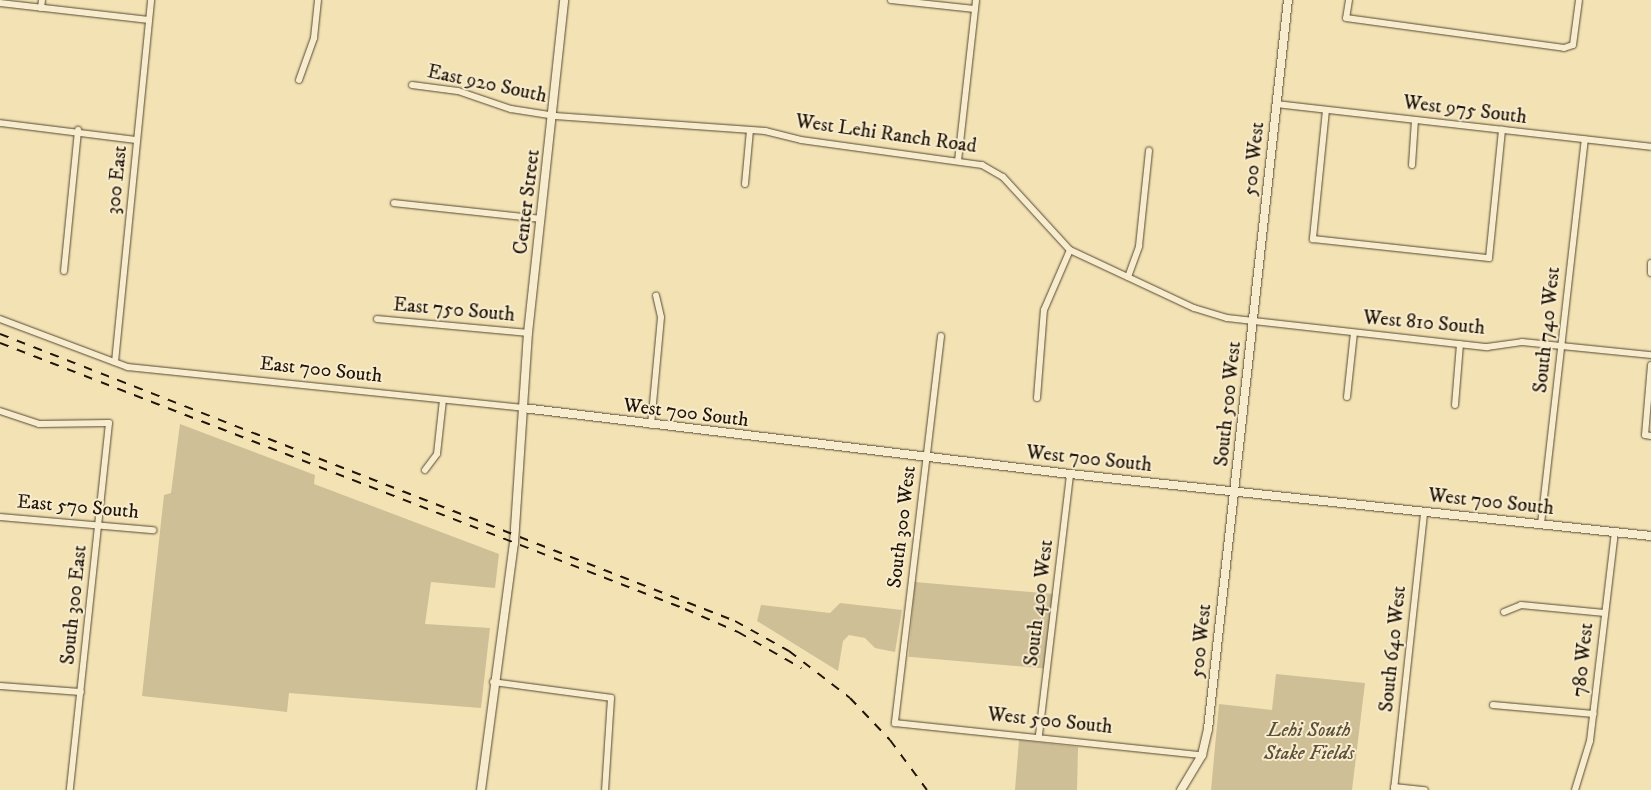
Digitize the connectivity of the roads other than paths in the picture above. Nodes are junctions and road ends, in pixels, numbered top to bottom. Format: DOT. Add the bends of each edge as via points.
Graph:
graph roads {
  1 [pos="42,0"];
  2 [pos="151,0"];
  3 [pos="318,0"];
  4 [pos="564,0"];
  5 [pos="891,0"];
  6 [pos="976,0"];
  7 [pos="1288,0"];
  8 [pos="1349,0"];
  9 [pos="1579,0"];
  10 [pos="0,3"];
  11 [pos="41,8"];
  12 [pos="975,9"];
  13 [pos="149,20"];
  14 [pos="299,80"];
  15 [pos="412,85"];
  16 [pos="1276,104"];
  17 [pos="1326,110"];
  18 [pos="555,116"];
  19 [pos="1415,120"];
  20 [pos="0,123"];
  21 [pos="78,130"];
  22 [pos="750,130"];
  23 [pos="1502,130"];
  24 [pos="137,140"];
  25 [pos="1584,140"];
  26 [pos="1651,146"];
  27 [pos="1149,151"];
  28 [pos="958,162"];
  29 [pos="1412,165"];
  30 [pos="745,184"];
  31 [pos="394,203"];
  32 [pos="541,219"];
  33 [pos="1070,250"];
  34 [pos="1651,263"];
  35 [pos="64,271"];
  36 [pos="1650,272"];
  37 [pos="1128,277"];
  38 [pos="656,296"];
  39 [pos="0,319"];
  40 [pos="377,319"];
  41 [pos="1253,322"];
  42 [pos="528,332"];
  43 [pos="1354,333"];
  44 [pos="941,336"];
  45 [pos="1460,344"];
  46 [pos="1562,346"];
  47 [pos="1651,355"];
  48 [pos="115,362"];
  49 [pos="1651,365"];
  50 [pos="1348,397"];
  51 [pos="1037,398"];
  52 [pos="443,400"];
  53 [pos="1455,405"];
  54 [pos="523,408"];
  55 [pos="0,411"];
  56 [pos="651,425"];
  57 [pos="1648,436"];
  58 [pos="927,457"];
  59 [pos="426,470"];
  60 [pos="1070,474"];
  61 [pos="1235,490"];
  62 [pos="1424,512"];
  63 [pos="0,517"];
  64 [pos="1541,524"];
  65 [pos="98,525"];
  66 [pos="153,530"];
  67 [pos="1614,532"];
  68 [pos="1651,536"];
  69 [pos="1504,612"];
  70 [pos="1604,614"];
  71 [pos="493,682"];
  72 [pos="0,686"];
  73 [pos="81,692"];
  74 [pos="1493,705"];
  75 [pos="1594,714"];
  76 [pos="895,723"];
  77 [pos="1039,735"];
  78 [pos="1202,755"];
  79 [pos="1394,789"];
  80 [pos="70,790"];
  81 [pos="481,790"];
  82 [pos="605,790"];
  83 [pos="1181,790"];
  84 [pos="1425,790"];
  85 [pos="1575,790"];
  1 -- 11 [label="street"];
  2 -- 13 [label="street, 300 East"];
  3 -- 14 [label="street" via="314,38"];
  4 -- 18 [label="street, Center Street"];
  5 -- 12 [label="street"];
  6 -- 12 [label="street"];
  7 -- 16 [label="street, 500 West"];
  8 -- 9 [label="street" via="1346,18 1435,28 1494,42 1574,46"];
  10 -- 11 [label="street"];
  11 -- 13 [label="street"];
  12 -- 28 [label="street"];
  13 -- 24 [label="street, 300 East"];
  15 -- 18 [label="street, East 920 South" via="458,90 511,109"];
  16 -- 17 [label="street, West 975 South"];
  16 -- 41 [label="street, 500 West"];
  17 -- 19 [label="street, West 975 South"];
  17 -- 23 [label="street" via="1313,239 1489,258"];
  18 -- 22 [label="street, West Lehi Ranch Road"];
  18 -- 32 [label="street, Center Street"];
  19 -- 23 [label="street, West 975 South"];
  19 -- 29 [label="street"];
  20 -- 21 [label="street"];
  21 -- 24 [label="street"];
  21 -- 35 [label="street"];
  22 -- 28 [label="street, West Lehi Ranch Road"];
  22 -- 30 [label="street"];
  23 -- 25 [label="street, West 975 South"];
  24 -- 48 [label="street, 300 East"];
  25 -- 26 [label="street, West 975 South"];
  25 -- 46 [label="street, South 740 West"];
  27 -- 37 [label="street" via="1140,246"];
  28 -- 33 [label="street, West Lehi Ranch Road" via="982,165 1003,177"];
  31 -- 32 [label="street"];
  32 -- 42 [label="street, Center Street"];
  33 -- 37 [label="street, West Lehi Ranch Road"];
  33 -- 51 [label="street" via="1044,310"];
  34 -- 36 [label="street"];
  37 -- 41 [label="street, West Lehi Ranch Road" via="1194,308"];
  38 -- 56 [label="street" via="661,317"];
  39 -- 48 [label="street, East 700 South"];
  40 -- 42 [label="street, East 750 South"];
  41 -- 43 [label="street, West 810 South"];
  41 -- 61 [label="street, South 500 West"];
  42 -- 54 [label="street, Center Street"];
  43 -- 45 [label="street, West 810 South"];
  43 -- 50 [label="street"];
  44 -- 58 [label="street, South 300 West"];
  45 -- 46 [label="street, West 810 South"];
  45 -- 53 [label="street"];
  46 -- 47 [label="street, West 810 South"];
  46 -- 64 [label="street, South 740 West"];
  48 -- 52 [label="street, East 700 South"];
  49 -- 57 [label="street"];
  52 -- 54 [label="street, East 700 South"];
  52 -- 59 [label="street" via="437,454"];
  54 -- 56 [label="street, West 700 South"];
  54 -- 71 [label="street, Center Street"];
  55 -- 65 [label="street, South 300 East" via="39,424 109,423"];
  56 -- 58 [label="street, West 700 South"];
  58 -- 60 [label="street, West 700 South"];
  58 -- 76 [label="street, South 300 West"];
  60 -- 61 [label="street, West 700 South"];
  60 -- 77 [label="street, South 400 West"];
  61 -- 62 [label="street, West 700 South"];
  61 -- 78 [label="street, 500 West"];
  62 -- 64 [label="street, West 700 South"];
  62 -- 79 [label="street, South 640 West"];
  63 -- 65 [label="street, East 570 South"];
  64 -- 67 [label="street, West 700 South"];
  65 -- 66 [label="street, East 570 South"];
  65 -- 73 [label="street, South 300 East"];
  67 -- 68 [label="street, West 700 South"];
  67 -- 70 [label="street, 780 West"];
  69 -- 70 [label="street" via="1521,605"];
  70 -- 75 [label="street, 780 West"];
  71 -- 81 [label="street"];
  71 -- 82 [label="street" via="611,698"];
  72 -- 73 [label="street"];
  73 -- 80 [label="street, South 300 East"];
  74 -- 75 [label="street"];
  75 -- 85 [label="street, 780 West"];
  76 -- 77 [label="street, West 500 South"];
  77 -- 78 [label="street, West 500 South"];
  78 -- 83 [label="street, 500 West"];
  79 -- 84 [label="street"];
}
